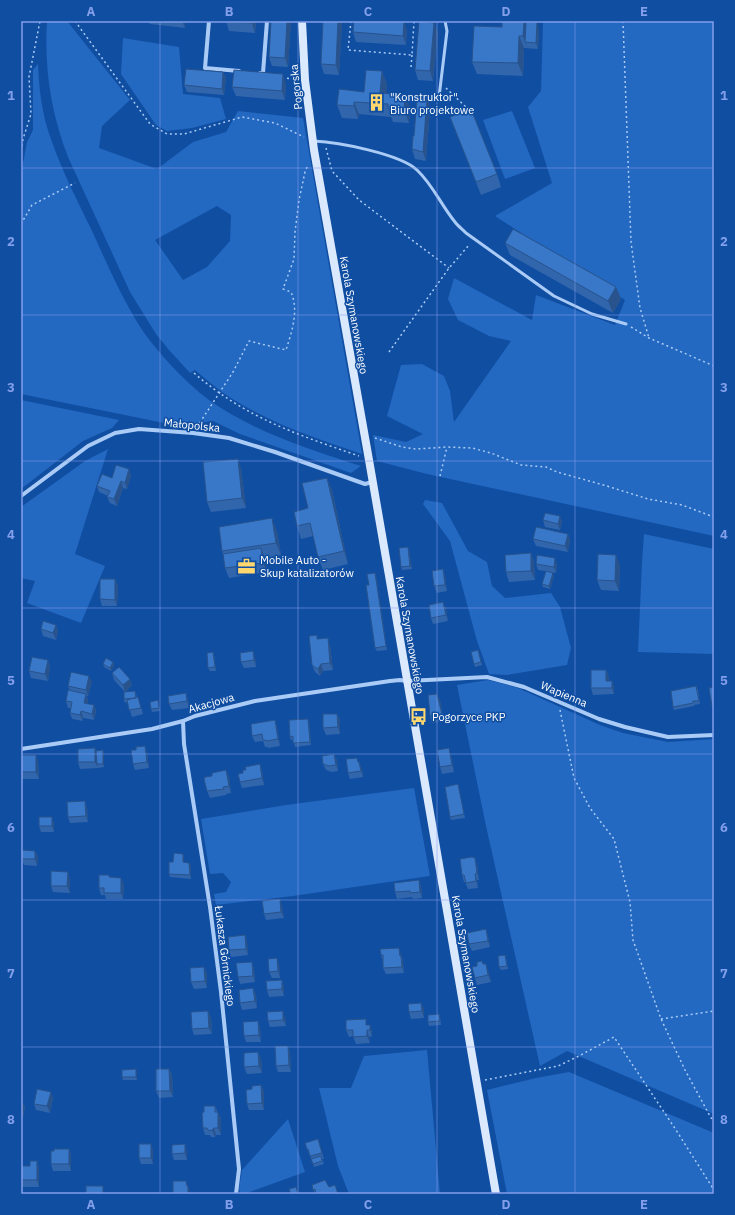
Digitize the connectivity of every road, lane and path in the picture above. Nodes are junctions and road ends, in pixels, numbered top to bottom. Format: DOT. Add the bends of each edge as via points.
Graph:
graph roads {
  1 [pos="40,21"];
  2 [pos="75,21"];
  3 [pos="210,21"];
  4 [pos="267,21"];
  5 [pos="302,21"];
  6 [pos="351,21"];
  7 [pos="414,21"];
  8 [pos="445,21"];
  9 [pos="623,21"];
  10 [pos="412,55"];
  11 [pos="411,67"];
  12 [pos="241,71"];
  13 [pos="256,72"];
  14 [pos="281,78"];
  15 [pos="295,79"];
  16 [pos="441,82"];
  17 [pos="439,97"];
  18 [pos="475,116"];
  19 [pos="312,141"];
  20 [pos="324,142"];
  21 [pos="314,150"];
  22 [pos="21,151"];
  23 [pos="308,165"];
  24 [pos="75,184"];
  25 [pos="21,224"];
  26 [pos="475,238"];
  27 [pos="449,268"];
  28 [pos="626,324"];
  29 [pos="649,338"];
  30 [pos="389,352"];
  31 [pos="714,366"];
  32 [pos="194,373"];
  33 [pos="219,394"];
  34 [pos="193,433"];
  35 [pos="365,437"];
  36 [pos="447,447"];
  37 [pos="354,455"];
  38 [pos="440,476"];
  39 [pos="372,482"];
  40 [pos="21,496"];
  41 [pos="714,517"];
  42 [pos="407,681"];
  43 [pos="558,702"];
  44 [pos="183,721"];
  45 [pos="714,735"];
  46 [pos="21,749"];
  47 [pos="714,1011"];
  48 [pos="661,1019"];
  49 [pos="477,1081"];
  50 [pos="714,1119"];
  51 [pos="714,1190"];
  52 [pos="236,1194"];
  53 [pos="496,1194"];
  1 -- 22 [label="path" via="29,77 31,114 22,139"];
  2 -- 19 [label="path" via="150,124 167,134 184,134 242,117 275,123"];
  3 -- 12 [label="street" via="205,68"];
  4 -- 13 [label="street" via="263,73"];
  5 -- 19 [label="street, Pogorska"];
  6 -- 10 [label="path" via="348,50"];
  7 -- 10 [label="path"];
  8 -- 16 [label="lane" via="447,31"];
  9 -- 29 [label="path" via="631,242 640,308"];
  10 -- 11 [label="path"];
  14 -- 15 [label="path"];
  16 -- 17 [label="lane"];
  16 -- 18 [label="path"];
  19 -- 20 [label="lane"];
  19 -- 21 [label="street, Pogorska"];
  20 -- 26 [label="lane" via="393,157 416,169 430,184 455,222"];
  20 -- 27 [label="path" via="332,171 359,200"];
  21 -- 35 [label="street, Karola Szymanowskiego"];
  23 -- 33 [label="path" via="299,200 294,259 283,289 291,292 295,301 294,320 286,350 249,341"];
  24 -- 25 [label="path" via="32,205"];
  26 -- 27 [label="path"];
  26 -- 28 [label="lane" via="554,296 592,314"];
  27 -- 30 [label="path"];
  28 -- 29 [label="path"];
  29 -- 31 [label="path"];
  32 -- 33 [label="path"];
  33 -- 34 [label="path"];
  33 -- 37 [label="path" via="272,424"];
  34 -- 39 [label="street, Małopolska" via="229,438 365,484"];
  34 -- 40 [label="street, Małopolska" via="139,429 115,434 88,446"];
  35 -- 36 [label="path" via="409,448"];
  35 -- 39 [label="street, Karola Szymanowskiego"];
  36 -- 38 [label="path"];
  36 -- 41 [label="path" via="472,448 521,465 546,467 648,499 682,504"];
  39 -- 42 [label="street, Karola Szymanowskiego"];
  42 -- 43 [label="street, Wapienna" via="487,677 524,687"];
  42 -- 44 [label="street, Akacjowa" via="390,681 255,700"];
  42 -- 49 [label="street, Karola Szymanowskiego"];
  43 -- 45 [label="street, Wapienna" via="599,719 668,737"];
  43 -- 48 [label="path" via="574,778 590,808 614,839 630,902 633,940"];
  44 -- 46 [label="street, Akacjowa"];
  44 -- 52 [label="street, Łukasza Górnickiego" via="184,744 220,984 240,1169"];
  47 -- 48 [label="path"];
  48 -- 50 [label="path" via="685,1070 711,1118"];
  49 -- 51 [label="path" via="558,1066 614,1037"];
  49 -- 53 [label="street, Karola Szymanowskiego"];
}
